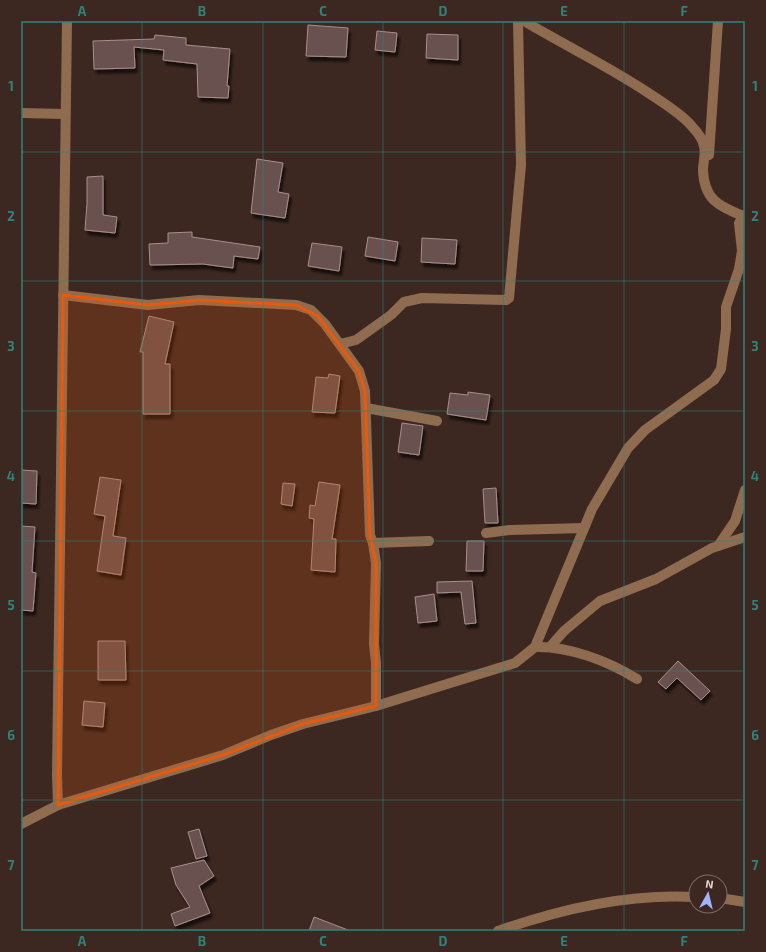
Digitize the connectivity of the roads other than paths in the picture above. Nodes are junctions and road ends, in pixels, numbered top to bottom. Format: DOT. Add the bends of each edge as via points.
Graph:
graph roads {
  1 [pos="67,21"];
  2 [pos="518,21"];
  3 [pos="524,21"];
  4 [pos="719,21"];
  5 [pos="21,113"];
  6 [pos="66,114"];
  7 [pos="706,189"];
  8 [pos="744,216"];
  9 [pos="742,268"];
  10 [pos="63,295"];
  11 [pos="340,344"];
  12 [pos="366,408"];
  13 [pos="438,421"];
  14 [pos="745,490"];
  15 [pos="584,528"];
  16 [pos="486,533"];
  17 [pos="745,537"];
  18 [pos="429,541"];
  19 [pos="373,542"];
  20 [pos="718,546"];
  21 [pos="550,647"];
  22 [pos="535,648"];
  23 [pos="637,679"];
  24 [pos="376,706"];
  25 [pos="58,806"];
  26 [pos="21,824"];
  27 [pos="688,897"];
  28 [pos="728,899"];
  29 [pos="745,902"];
  30 [pos="498,931"];
  1 -- 6 [label="street"];
  2 -- 11 [label="street" via="521,165 509,298 409,300 356,340"];
  3 -- 7 [label="street" via="630,80 688,123 703,143"];
  4 -- 7 [label="street"];
  5 -- 6 [label="street"];
  6 -- 10 [label="street"];
  7 -- 8 [label="street" via="714,202"];
  8 -- 9 [label="street" via="738,228"];
  9 -- 15 [label="street" via="726,307 721,369 714,380 645,430 628,448 592,509"];
  10 -- 11 [label="street" via="148,305 199,300 296,305 311,310 318,316"];
  10 -- 25 [label="street"];
  11 -- 12 [label="street" via="359,371"];
  12 -- 13 [label="street"];
  12 -- 19 [label="street" via="370,535"];
  14 -- 20 [label="street" via="735,521"];
  15 -- 16 [label="street"];
  15 -- 22 [label="street"];
  17 -- 20 [label="street"];
  18 -- 19 [label="street"];
  19 -- 24 [label="street" via="376,563"];
  20 -- 21 [label="street" via="656,579 600,601 564,631"];
  21 -- 22 [label="street"];
  21 -- 23 [label="street" via="602,661"];
  22 -- 24 [label="street" via="515,664"];
  24 -- 25 [label="street" via="303,724 223,755"];
  25 -- 26 [label="street"];
  27 -- 30 [label="street" via="654,896 586,907 525,921"];
  28 -- 29 [label="street"];
}
